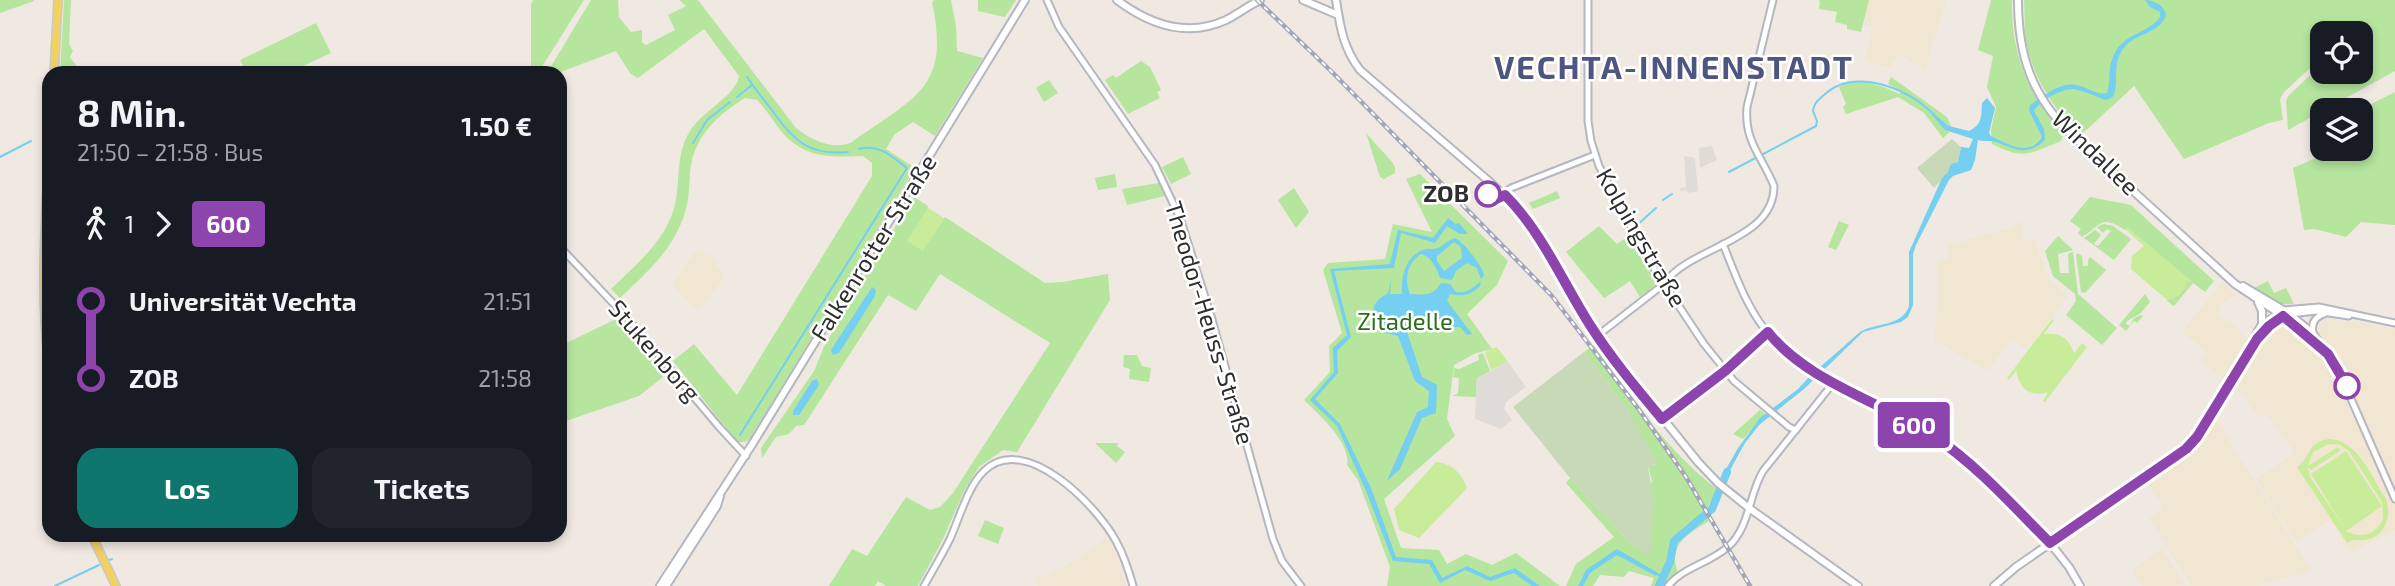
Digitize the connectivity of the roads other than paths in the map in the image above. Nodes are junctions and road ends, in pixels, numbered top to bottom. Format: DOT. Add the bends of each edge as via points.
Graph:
graph roads {
  1 [pos="58,0"];
  2 [pos="1025,0"];
  3 [pos="1047,0"];
  4 [pos="1117,0"];
  5 [pos="1303,0"];
  6 [pos="1588,0"];
  7 [pos="1773,0"];
  8 [pos="2018,0"];
  9 [pos="1336,1"];
  10 [pos="1255,2"];
  11 [pos="1314,6"];
  12 [pos="1338,15"];
  13 [pos="54,66"];
  14 [pos="1595,155"];
  15 [pos="1503,193"];
  16 [pos="1723,244"];
  17 [pos="567,254"];
  18 [pos="2227,275"];
  19 [pos="1664,284"];
  20 [pos="2257,300"];
  21 [pos="2284,313"];
  22 [pos="2332,313"];
  23 [pos="2360,316"];
  24 [pos="2395,323"];
  25 [pos="2262,326"];
  26 [pos="2313,332"];
  27 [pos="1597,336"];
  28 [pos="2246,354"];
  29 [pos="2328,354"];
  30 [pos="1833,382"];
  31 [pos="1796,430"];
  32 [pos="746,456"];
  33 [pos="721,494"];
  34 [pos="2395,499"];
  35 [pos="1749,508"];
  36 [pos="95,542"];
  37 [pos="2050,543"];
  38 [pos="116,586"];
  39 [pos="660,586"];
  40 [pos="666,586"];
  41 [pos="924,586"];
  42 [pos="1133,586"];
  43 [pos="1301,586"];
  44 [pos="1668,586"];
  45 [pos="1858,586"];
  46 [pos="1994,586"];
  47 [pos="2080,586"];
  1 -- 13 [label="main road"];
  2 -- 32 [label="main road, Falkenrotter Straße"];
  3 -- 43 [label="street, Theodor-Heuss-Straße" via="1059,27 1136,135 1171,197 1208,305 1273,539 1282,561"];
  4 -- 10 [label="main road" via="1147,20 1190,29 1217,24"];
  5 -- 11 [label="main road"];
  6 -- 14 [label="street, Kolpingstraße" via="1588,121"];
  7 -- 16 [label="street" via="1746,120 1748,136 1774,186 1764,214 1748,231"];
  8 -- 18 [label="main road, Windallee" via="2020,43 2045,103 2073,136"];
  9 -- 11 [label="main road" via="1331,7"];
  9 -- 12 [label="main road"];
  11 -- 12 [label="main road"];
  12 -- 15 [label="main road" via="1346,48 1366,77"];
  14 -- 15 [label="street"];
  14 -- 19 [label="street, Kolpingstraße"];
  15 -- 27 [label="main road" via="1534,229"];
  16 -- 19 [label="street"];
  16 -- 30 [label="street" via="1761,324 1777,342"];
  17 -- 32 [label="street, Stukenborg"];
  18 -- 20 [label="main road, Windallee"];
  18 -- 21 [label="main road, Windallee"];
  19 -- 27 [label="street"];
  19 -- 31 [label="street, Kolpingstraße" via="1725,371"];
  20 -- 21 [label="main road, Windallee"];
  20 -- 25 [label="main road"];
  21 -- 22 [label="street"];
  21 -- 23 [label="street" via="2319,307"];
  21 -- 25 [label="main road"];
  21 -- 26 [label="street"];
  21 -- 28 [label="main road"];
  21 -- 29 [label="street"];
  22 -- 23 [label="street"];
  22 -- 26 [label="street" via="2316,317"];
  23 -- 24 [label="street"];
  25 -- 28 [label="main road"];
  26 -- 29 [label="street"];
  27 -- 35 [label="main road" via="1675,436 1718,483"];
  28 -- 37 [label="main road" via="2186,449"];
  29 -- 34 [label="street" via="2347,386"];
  30 -- 31 [label="street"];
  30 -- 37 [label="street" via="1938,439"];
  31 -- 35 [label="street" via="1763,471"];
  32 -- 33 [label="main road, Falkenrotter Straße"];
  33 -- 39 [label="main road, Falkenrotter Straße"];
  33 -- 40 [label="main road, Falkenrotter Straße"];
  35 -- 44 [label="street" via="1731,544"];
  35 -- 45 [label="main road"];
  36 -- 38 [label="main road"];
  37 -- 46 [label="main road"];
  37 -- 47 [label="main road"];
  41 -- 42 [label="street" via="979,478 990,467 1017,459 1068,486 1094,512 1116,541"];
}
